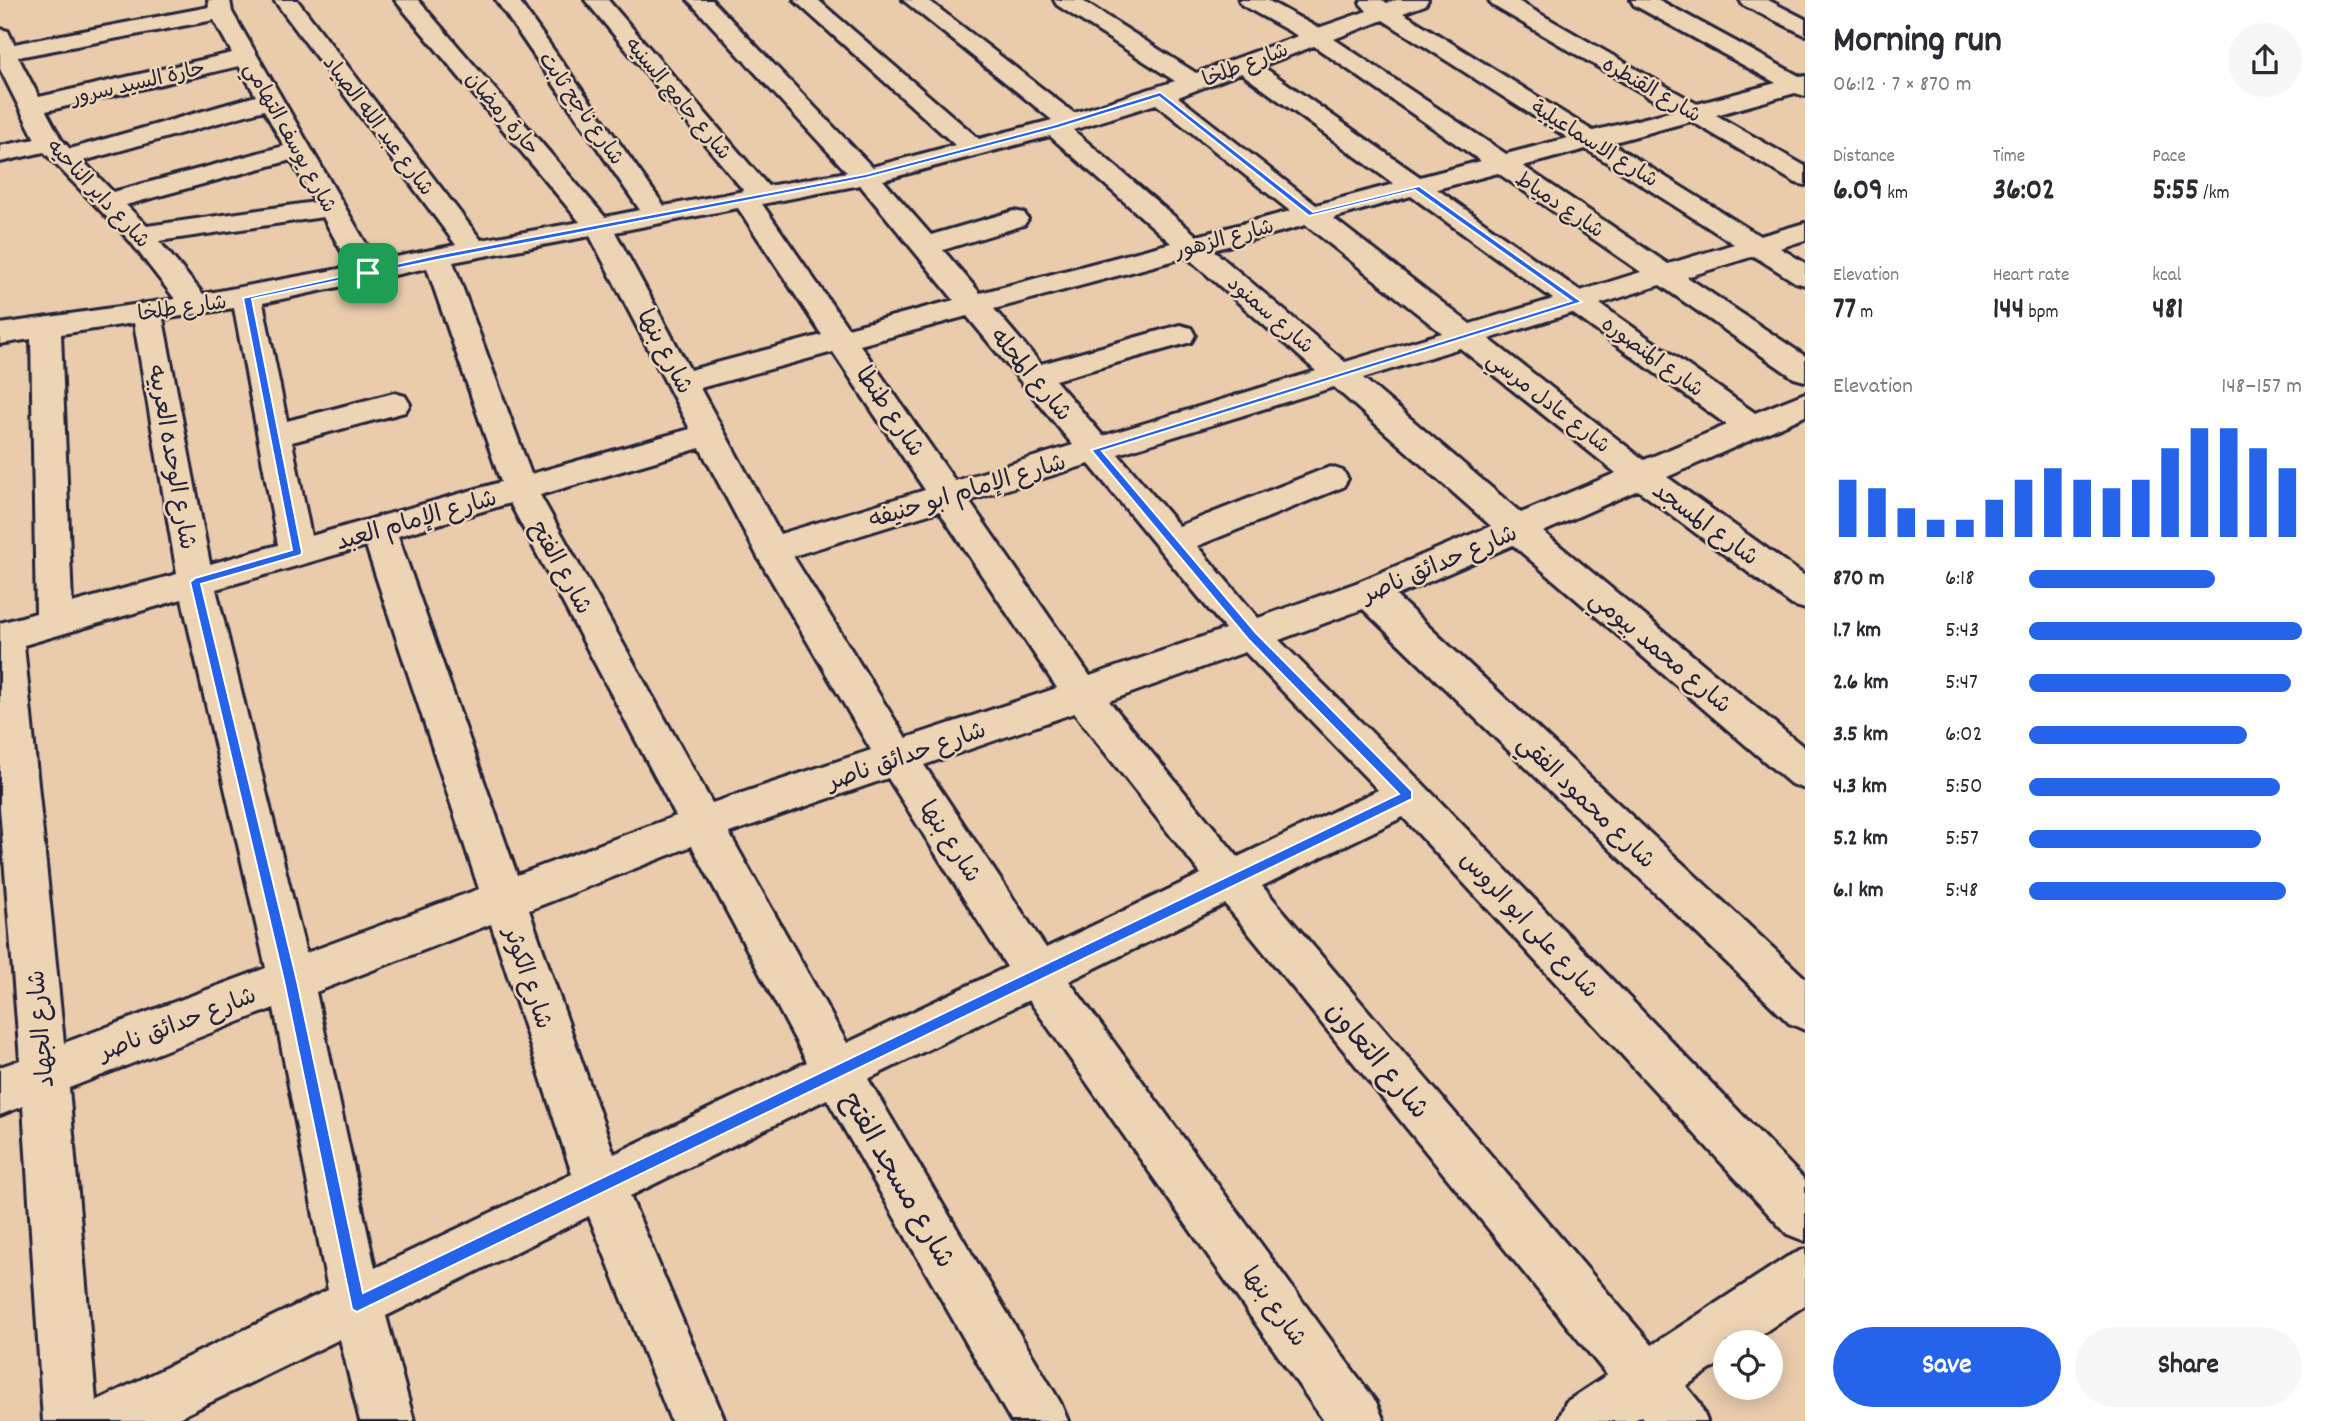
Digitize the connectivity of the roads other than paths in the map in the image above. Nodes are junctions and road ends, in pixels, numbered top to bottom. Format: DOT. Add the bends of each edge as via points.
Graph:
graph roads {
  1 [pos="285,0"];
  2 [pos="406,0"];
  3 [pos="507,0"];
  4 [pos="596,0"];
  5 [pos="699,0"];
  6 [pos="805,0"];
  7 [pos="915,0"];
  8 [pos="1065,0"];
  9 [pos="1250,0"];
  10 [pos="1417,0"];
  11 [pos="1500,0"];
  12 [pos="1642,0"];
  13 [pos="1751,0"];
  14 [pos="1376,5"];
  15 [pos="220,6"];
  16 [pos="1805,28"];
  17 [pos="1315,36"];
  18 [pos="2,44"];
  19 [pos="246,57"];
  20 [pos="1245,65"];
  21 [pos="1195,83"];
  22 [pos="1802,86"];
  23 [pos="1160,95"];
  24 [pos="271,100"];
  25 [pos="30,107"];
  26 [pos="1693,112"];
  27 [pos="1063,125"];
  28 [pos="1591,140"];
  29 [pos="975,149"];
  30 [pos="57,150"];
  31 [pos="299,150"];
  32 [pos="0,154"];
  33 [pos="1504,165"];
  34 [pos="866,176"];
  35 [pos="1805,177"];
  36 [pos="1417,187"];
  37 [pos="753,197"];
  38 [pos="105,202"];
  39 [pos="331,208"];
  40 [pos="1311,214"];
  41 [pos="657,215"];
  42 [pos="1014,219"];
  43 [pos="599,227"];
  44 [pos="1805,231"];
  45 [pos="140,234"];
  46 [pos="926,246"];
  47 [pos="1193,246"];
  48 [pos="1758,246"];
  49 [pos="474,250"];
  50 [pos="437,257"];
  51 [pos="368,273"];
  52 [pos="1664,275"];
  53 [pos="1805,276"];
  54 [pos="247,298"];
  55 [pos="1577,302"];
  56 [pos="195,304"];
  57 [pos="975,306"];
  58 [pos="147,312"];
  59 [pos="46,326"];
  60 [pos="0,334"];
  61 [pos="1180,335"];
  62 [pos="1465,336"];
  63 [pos="843,340"];
  64 [pos="1805,371"];
  65 [pos="1340,375"];
  66 [pos="1034,376"];
  67 [pos="683,382"];
  68 [pos="394,404"];
  69 [pos="1785,421"];
  70 [pos="710,434"];
  71 [pos="275,435"];
  72 [pos="1096,450"];
  73 [pos="1641,475"];
  74 [pos="1331,480"];
  75 [pos="520,490"];
  76 [pos="948,495"];
  77 [pos="379,529"];
  78 [pos="1517,529"];
  79 [pos="1172,542"];
  80 [pos="772,550"];
  81 [pos="297,552"];
  82 [pos="195,582"];
  83 [pos="1369,593"];
  84 [pos="1805,595"];
  85 [pos="54,622"];
  86 [pos="1252,636"];
  87 [pos="2,637"];
  88 [pos="1082,695"];
  89 [pos="897,758"];
  90 [pos="1805,772"];
  91 [pos="1408,795"];
  92 [pos="702,824"];
  93 [pos="1231,880"];
  94 [pos="502,900"];
  95 [pos="1037,974"];
  96 [pos="291,981"];
  97 [pos="1796,985"];
  98 [pos="837,1071"];
  99 [pos="22,1082"];
  100 [pos="601,1186"];
  101 [pos="1805,1216"];
  102 [pos="1805,1275"];
  103 [pos="357,1304"];
  104 [pos="1647,1380"];
  105 [pos="70,1421"];
  106 [pos="113,1421"];
  107 [pos="387,1421"];
  108 [pos="698,1421"];
  109 [pos="1041,1421"];
  110 [pos="1357,1421"];
  111 [pos="1585,1421"];
  112 [pos="1680,1421"];
  1 -- 49 [label="street, شارع عبد الله الصياد"];
  2 -- 43 [label="street, حارة رمضان"];
  3 -- 41 [label="street, شارع ناجح ثابت"];
  4 -- 37 [label="street, شارع جامع السنيه"];
  5 -- 34 [label="street, شارع المحله"];
  6 -- 29 [label="street"];
  7 -- 27 [label="street, شارع سمنود"];
  8 -- 21 [label="street"];
  9 -- 17 [label="street, شارع دمياط"];
  10 -- 14 [label="street, شارع طلخا"];
  11 -- 26 [label="street, شارع القنطره"];
  12 -- 22 [label="street"];
  13 -- 16 [label="street"];
  14 -- 17 [label="street, شارع طلخا"];
  14 -- 28 [label="street, شارع الاسماعيلية"];
  15 -- 18 [label="street"];
  15 -- 19 [label="street, شارع يوسف التهامي"];
  17 -- 20 [label="street, شارع طلخا"];
  17 -- 33 [label="street, شارع دمياط"];
  18 -- 25 [label="street, شارع داير الناحيه"];
  19 -- 24 [label="street, شارع يوسف التهامي"];
  19 -- 25 [label="street, حارة السيد سرور"];
  20 -- 21 [label="street, شارع طلخا"];
  20 -- 36 [label="street, شارع المنصوره"];
  21 -- 23 [label="street, شارع طلخا"];
  22 -- 26 [label="street, شارع الزهور"];
  23 -- 27 [label="street, شارع طلخا"];
  23 -- 40 [label="street, شارع عادل مرسي"];
  24 -- 30 [label="street"];
  24 -- 31 [label="street, شارع يوسف التهامي"];
  25 -- 30 [label="street, شارع داير الناحيه"];
  26 -- 28 [label="street, شارع الزهور"];
  26 -- 35 [label="street, شارع القنطره"];
  27 -- 29 [label="street, شارع طلخا"];
  27 -- 47 [label="street, شارع سمنود"];
  28 -- 33 [label="street, شارع الزهور"];
  28 -- 48 [label="street, شارع الاسماعيلية"];
  29 -- 34 [label="street, شارع طلخا"];
  30 -- 32 [label="street"];
  30 -- 38 [label="street, شارع داير الناحيه"];
  31 -- 38 [label="street"];
  31 -- 39 [label="street, شارع يوسف التهامي"];
  33 -- 36 [label="street, شارع الزهور"];
  33 -- 52 [label="street, شارع دمياط"];
  34 -- 37 [label="street, شارع طلخا"];
  34 -- 46 [label="street, شارع المحله"];
  36 -- 40 [label="street, شارع الزهور"];
  36 -- 55 [label="street, شارع المنصوره"];
  37 -- 41 [label="street, شارع طلخا"];
  37 -- 63 [label="street, شارع طنطا"];
  38 -- 45 [label="street, شارع داير الناحيه"];
  39 -- 45 [label="street"];
  39 -- 51 [label="street, شارع يوسف التهامي"];
  40 -- 47 [label="street, شارع الزهور"];
  40 -- 62 [label="street, شارع عادل مرسي"];
  41 -- 43 [label="street, شارع طلخا"];
  42 -- 46 [label="street"];
  43 -- 49 [label="street, شارع طلخا"];
  43 -- 67 [label="street, شارع بنها"];
  44 -- 48 [label="street, شارع الإمام ابو حنيفه"];
  45 -- 56 [label="street, شارع داير الناحيه"];
  46 -- 57 [label="street, شارع المحله"];
  47 -- 57 [label="street, شارع الزهور"];
  47 -- 65 [label="street, شارع سمنود"];
  48 -- 52 [label="street, شارع الإمام ابو حنيفه"];
  48 -- 53 [label="street, شارع الاسماعيلية"];
  49 -- 50 [label="street, شارع طلخا"];
  50 -- 51 [label="street, شارع طلخا"];
  50 -- 75 [label="street, شارع الفتح"];
  51 -- 54 [label="street, شارع طلخا"];
  52 -- 55 [label="street, شارع الإمام ابو حنيفه"];
  52 -- 64 [label="street, شارع دمياط"];
  54 -- 56 [label="street, شارع طلخا"];
  54 -- 71 [label="street"];
  55 -- 62 [label="street, شارع الإمام ابو حنيفه"];
  55 -- 69 [label="street, شارع المنصوره"];
  56 -- 58 [label="street, شارع طلخا"];
  57 -- 63 [label="street, شارع الزهور"];
  57 -- 66 [label="street, شارع المحله"];
  58 -- 59 [label="street, شارع طلخا"];
  58 -- 82 [label="street, شارع الوحده العربيه"];
  59 -- 60 [label="street, شارع طلخا"];
  59 -- 85 [label="street"];
  61 -- 66 [label="street"];
  62 -- 65 [label="street, شارع الإمام ابو حنيفه"];
  62 -- 73 [label="street, شارع عادل مرسي"];
  63 -- 67 [label="street, شارع الزهور"];
  63 -- 76 [label="street, شارع طنطا"];
  65 -- 72 [label="street, شارع الإمام ابو حنيفه"];
  65 -- 78 [label="street, شارع سمنود"];
  66 -- 72 [label="street, شارع المحله"];
  67 -- 70 [label="street, شارع بنها"];
  68 -- 71 [label="street"];
  69 -- 73 [label="street, شارع حدائق ناصر"];
  70 -- 75 [label="street, شارع الإمام العبد"];
  70 -- 80 [label="street, شارع بنها"];
  71 -- 81 [label="street"];
  72 -- 76 [label="street, شارع الإمام ابو حنيفه"];
  72 -- 79 [label="street, شارع المحله"];
  73 -- 78 [label="street, شارع حدائق ناصر"];
  73 -- 84 [label="street, شارع المسجد"];
  74 -- 79 [label="street"];
  75 -- 77 [label="street, شارع الإمام العبد"];
  75 -- 92 [label="street, شارع الفتح"];
  76 -- 80 [label="street, شارع الإمام ابو حنيفه"];
  76 -- 88 [label="street, شارع طنطا"];
  77 -- 81 [label="street, شارع الإمام العبد"];
  77 -- 94 [label="street, شارع الكوثر"];
  78 -- 83 [label="street, شارع حدائق ناصر"];
  78 -- 90 [label="street, شارع محمد بيومي"];
  79 -- 86 [label="street, شارع المحله"];
  80 -- 89 [label="street, شارع بنها"];
  81 -- 82 [label="street, شارع الإمام العبد"];
  82 -- 85 [label="street, شارع الإمام العبد"];
  82 -- 96 [label="street, شارع الوحده العربيه"];
  83 -- 86 [label="street, شارع حدائق ناصر"];
  83 -- 97 [label="street, شارع محمود الفقي"];
  85 -- 87 [label="street, شارع الإمام العبد"];
  86 -- 88 [label="street, شارع حدائق ناصر"];
  86 -- 91 [label="street, شارع على ابو الروس"];
  87 -- 99 [label="street, شارع الجهاد"];
  88 -- 89 [label="street, شارع حدائق ناصر"];
  88 -- 93 [label="street, شارع التعاون"];
  89 -- 92 [label="street, شارع حدائق ناصر"];
  89 -- 95 [label="street, شارع بنها"];
  91 -- 93 [label="street"];
  91 -- 101 [label="street, شارع على ابو الروس"];
  92 -- 94 [label="street, شارع حدائق ناصر"];
  92 -- 98 [label="street, شارع مسجد الفتح"];
  93 -- 95 [label="street"];
  93 -- 104 [label="street, شارع التعاون"];
  94 -- 96 [label="street, شارع حدائق ناصر"];
  94 -- 100 [label="street, شارع الكوثر"];
  95 -- 98 [label="street"];
  95 -- 110 [label="street, شارع بنها"];
  96 -- 99 [label="street, شارع حدائق ناصر"];
  96 -- 103 [label="street, شارع الوحده العربيه"];
  98 -- 100 [label="street"];
  98 -- 109 [label="street, شارع مسجد الفتح"];
  99 -- 105 [label="street, شارع الجهاد"];
  100 -- 103 [label="street"];
  100 -- 108 [label="street, شارع الكوثر"];
  102 -- 104 [label="street"];
  103 -- 106 [label="street"];
  103 -- 107 [label="street, شارع الوحده العربيه"];
  104 -- 111 [label="street"];
  104 -- 112 [label="street, شارع التعاون"];
}
